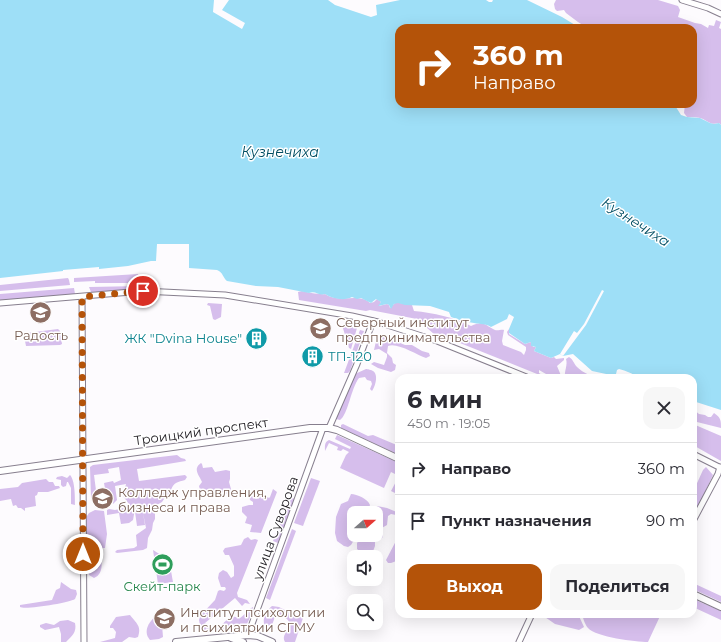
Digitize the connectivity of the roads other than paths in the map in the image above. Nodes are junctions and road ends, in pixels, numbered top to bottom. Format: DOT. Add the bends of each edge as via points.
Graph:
graph roads {
  1 [pos="682,0"];
  2 [pos="721,14"];
  3 [pos="82,297"];
  4 [pos="0,303"];
  5 [pos="373,322"];
  6 [pos="519,374"];
  7 [pos="326,428"];
  8 [pos="697,456"];
  9 [pos="395,457"];
  10 [pos="83,459"];
  11 [pos="720,468"];
  12 [pos="0,471"];
  13 [pos="697,513"];
  14 [pos="697,596"];
  15 [pos="721,607"];
  16 [pos="530,618"];
  17 [pos="248,635"];
  18 [pos="227,637"];
  19 [pos="84,642"];
  20 [pos="176,642"];
  21 [pos="243,642"];
  22 [pos="272,642"];
  23 [pos="519,642"];
  1 -- 2 [label="street"];
  3 -- 4 [label="street"];
  3 -- 5 [label="street" via="143,291 206,293 352,316"];
  3 -- 10 [label="street"];
  5 -- 6 [label="street" via="437,341"];
  5 -- 7 [label="street, улица Суворова" via="357,364"];
  7 -- 9 [label="main road, Троицкий проспект" via="336,430"];
  7 -- 10 [label="main road, Троицкий проспект" via="298,429"];
  7 -- 17 [label="street, улица Суворова"];
  8 -- 11 [label="street"];
  10 -- 12 [label="main road, Троицкий проспект"];
  10 -- 19 [label="street"];
  11 -- 13 [label="street"];
  14 -- 15 [label="main road"];
  16 -- 23 [label="street"];
  17 -- 18 [label="main road"];
  17 -- 22 [label="main road"];
  18 -- 20 [label="main road"];
  18 -- 21 [label="main road"];
}
